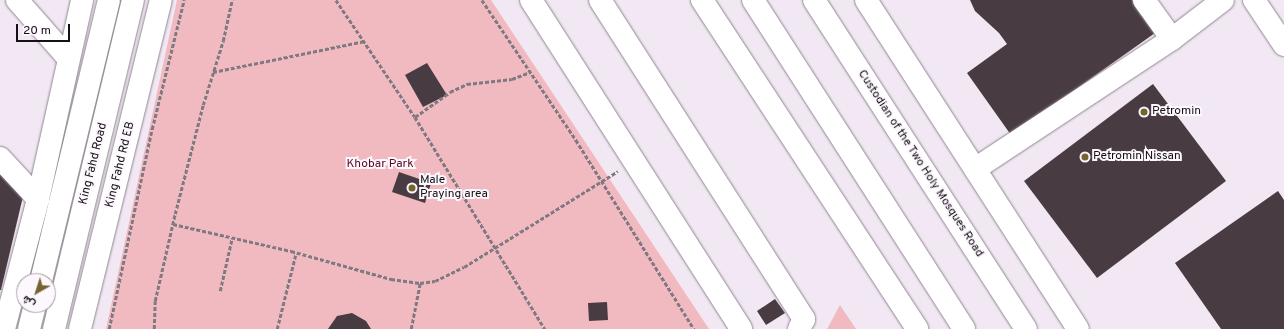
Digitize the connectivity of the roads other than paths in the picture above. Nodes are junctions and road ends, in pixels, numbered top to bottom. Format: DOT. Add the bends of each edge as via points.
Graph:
graph roads {
  1 [pos="18,0"];
  2 [pos="82,0"];
  3 [pos="109,0"];
  4 [pos="133,0"];
  5 [pos="161,0"];
  6 [pos="531,0"];
  7 [pos="600,0"];
  8 [pos="702,0"];
  9 [pos="752,0"];
  10 [pos="814,0"];
  11 [pos="866,0"];
  12 [pos="1144,0"];
  13 [pos="1223,0"];
  14 [pos="1254,0"];
  15 [pos="1172,39"];
  16 [pos="1284,45"];
  17 [pos="68,58"];
  18 [pos="0,158"];
  19 [pos="975,169"];
  20 [pos="38,199"];
  21 [pos="97,264"];
  22 [pos="42,273"];
  23 [pos="33,313"];
  24 [pos="4,329"];
  25 [pos="29,329"];
  26 [pos="54,329"];
  27 [pos="80,329"];
  28 [pos="90,329"];
  29 [pos="741,329"];
  30 [pos="799,329"];
  31 [pos="917,329"];
  32 [pos="964,329"];
  33 [pos="1026,329"];
  34 [pos="1078,329"];
  1 -- 17 [label="main road"];
  2 -- 17 [label="main road"];
  3 -- 22 [label="main road, King Fahd Road"];
  4 -- 26 [label="main road, King Fahd Road"];
  5 -- 21 [label="main road, King Fahd Rd EB"];
  6 -- 29 [label="main road"];
  7 -- 30 [label="main road" via="804,319"];
  8 -- 31 [label="main road"];
  9 -- 32 [label="main road"];
  10 -- 33 [label="main road, Custodian of the Two Holy Mosques Road"];
  11 -- 19 [label="main road"];
  12 -- 15 [label="main road"];
  13 -- 15 [label="main road"];
  14 -- 16 [label="main road"];
  15 -- 19 [label="main road"];
  17 -- 20 [label="main road"];
  18 -- 20 [label="main road"];
  19 -- 34 [label="main road"];
  20 -- 24 [label="main road"];
  21 -- 27 [label="main road, King Fahd Rd EB"];
  21 -- 28 [label="main road"];
  23 -- 25 [label="main road"];
}
